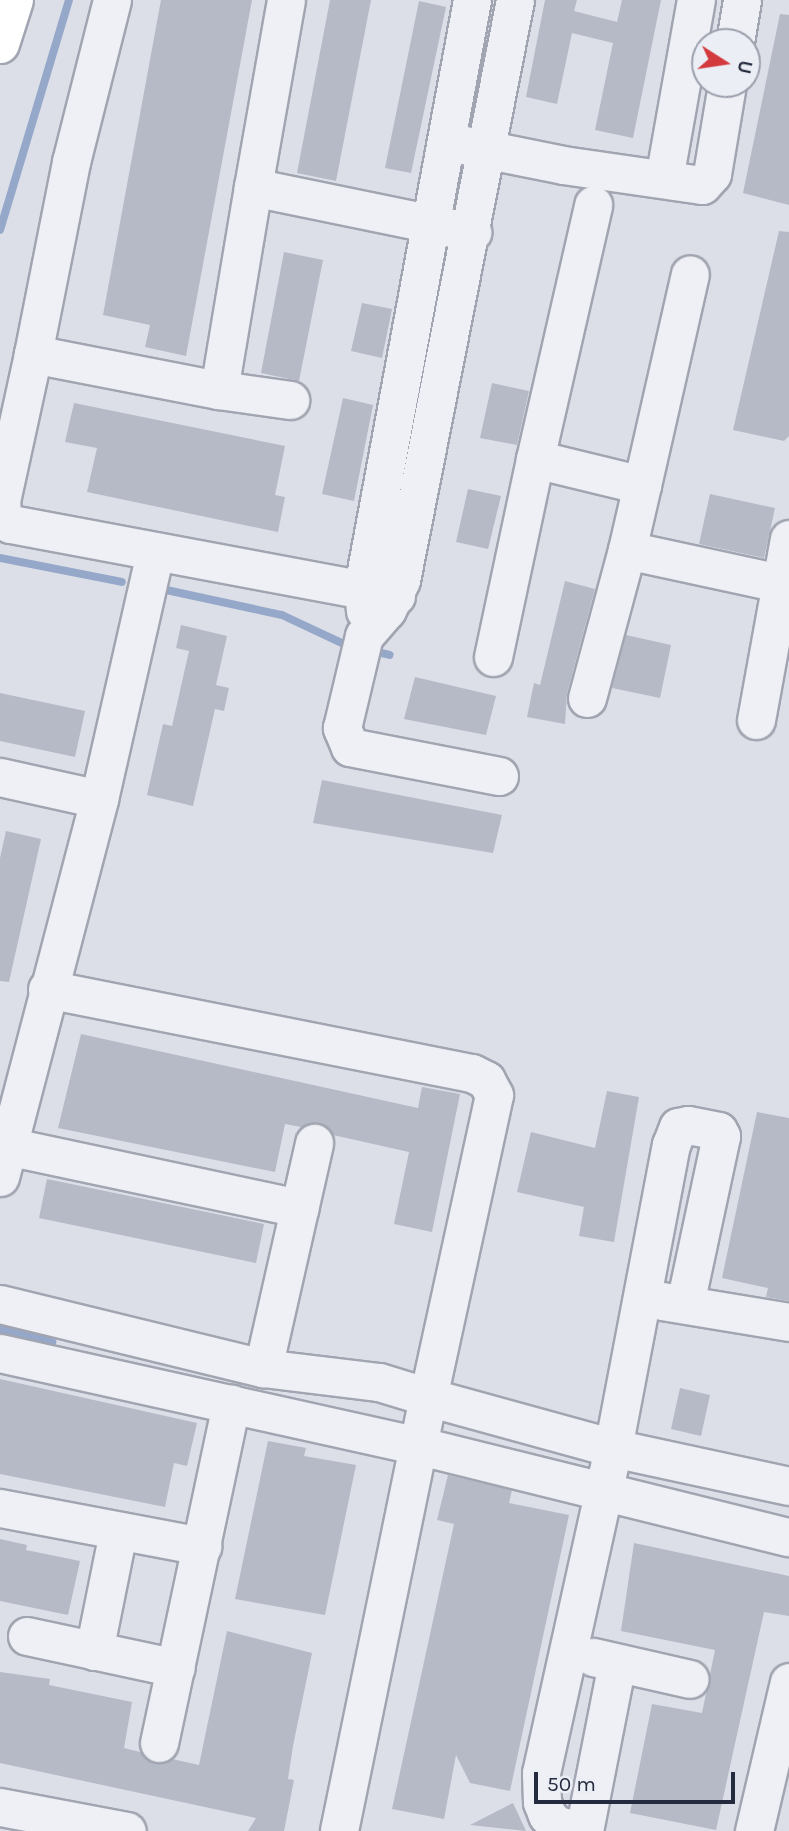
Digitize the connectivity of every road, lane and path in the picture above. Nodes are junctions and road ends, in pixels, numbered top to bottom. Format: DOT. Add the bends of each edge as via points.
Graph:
graph roads {
  1 [pos="14,0"];
  2 [pos="112,0"];
  3 [pos="286,0"];
  4 [pos="472,0"];
  5 [pos="515,0"];
  6 [pos="696,0"];
  7 [pos="742,0"];
  8 [pos="737,28"];
  9 [pos="0,44"];
  10 [pos="724,98"];
  11 [pos="447,141"];
  12 [pos="486,149"];
  13 [pos="664,179"];
  14 [pos="253,187"];
  15 [pos="593,205"];
  16 [pos="428,222"];
  17 [pos="472,232"];
  18 [pos="690,274"];
  19 [pos="33,354"];
  20 [pos="219,390"];
  21 [pos="290,400"];
  22 [pos="535,459"];
  23 [pos="642,485"];
  24 [pos="789,539"];
  25 [pos="627,550"];
  26 [pos="155,552"];
  27 [pos="779,583"];
  28 [pos="380,592"];
  29 [pos="493,657"];
  30 [pos="587,698"];
  31 [pos="755,720"];
  32 [pos="499,776"];
  33 [pos="0,777"];
  34 [pos="99,799"];
  35 [pos="47,989"];
  36 [pos="314,1143"];
  37 [pos="4,1161"];
  38 [pos="299,1208"];
  39 [pos="643,1297"];
  40 [pos="0,1304"];
  41 [pos="685,1304"];
  42 [pos="789,1322"];
  43 [pos="0,1353"];
  44 [pos="264,1368"];
  45 [pos="231,1404"];
  46 [pos="422,1422"];
  47 [pos="613,1448"];
  48 [pos="789,1486"];
  49 [pos="603,1492"];
  50 [pos="0,1508"];
  51 [pos="118,1532"];
  52 [pos="789,1537"];
  53 [pos="202,1546"];
  54 [pos="27,1636"];
  55 [pos="94,1651"];
  56 [pos="569,1651"];
  57 [pos="617,1663"];
  58 [pos="176,1668"];
  59 [pos="690,1679"];
  60 [pos="789,1682"];
  61 [pos="159,1743"];
  62 [pos="0,1807"];
  63 [pos="127,1831"];
  64 [pos="339,1831"];
  65 [pos="583,1831"];
  66 [pos="754,1831"];
  1 -- 9 [label="highway"];
  2 -- 19 [label="street" via="71,162"];
  3 -- 14 [label="street"];
  4 -- 11 [label="street"];
  5 -- 12 [label="street"];
  6 -- 13 [label="street"];
  7 -- 8 [label="street"];
  10 -- 13 [label="street" via="708,183"];
  11 -- 12 [label="street"];
  11 -- 16 [label="street"];
  12 -- 13 [label="street"];
  12 -- 17 [label="street"];
  14 -- 16 [label="street"];
  14 -- 20 [label="street"];
  15 -- 22 [label="street"];
  16 -- 17 [label="street"];
  16 -- 28 [label="street"];
  17 -- 28 [label="street"];
  18 -- 23 [label="street"];
  19 -- 20 [label="street"];
  19 -- 26 [label="street" via="1,501 5,520"];
  20 -- 21 [label="street"];
  22 -- 23 [label="street"];
  22 -- 29 [label="street"];
  23 -- 25 [label="street"];
  24 -- 27 [label="street"];
  25 -- 27 [label="street"];
  25 -- 30 [label="street"];
  26 -- 28 [label="street"];
  26 -- 34 [label="street"];
  27 -- 31 [label="street"];
  28 -- 32 [label="street" via="342,728 345,743"];
  33 -- 34 [label="street"];
  34 -- 35 [label="street"];
  35 -- 37 [label="street"];
  35 -- 46 [label="street" via="472,1073 492,1086 494,1095"];
  36 -- 38 [label="street"];
  37 -- 38 [label="street"];
  38 -- 44 [label="street"];
  39 -- 41 [label="street"];
  39 -- 41 [label="street" via="671,1146 678,1127 688,1125 718,1131 721,1136"];
  39 -- 47 [label="street"];
  40 -- 44 [label="street"];
  41 -- 42 [label="street"];
  43 -- 45 [label="street"];
  44 -- 46 [label="street" via="379,1382"];
  45 -- 46 [label="street"];
  45 -- 53 [label="street"];
  46 -- 47 [label="street"];
  46 -- 49 [label="street"];
  46 -- 64 [label="street"];
  47 -- 48 [label="street"];
  47 -- 49 [label="street"];
  49 -- 52 [label="street"];
  49 -- 56 [label="street"];
  50 -- 51 [label="street"];
  51 -- 53 [label="street"];
  51 -- 55 [label="street"];
  53 -- 58 [label="street"];
  54 -- 55 [label="street"];
  55 -- 58 [label="street"];
  56 -- 57 [label="street"];
  56 -- 65 [label="street" via="541,1773 542,1802 556,1825"];
  57 -- 59 [label="street"];
  57 -- 65 [label="street"];
  58 -- 61 [label="street"];
  60 -- 66 [label="street"];
  62 -- 63 [label="street"];
}
